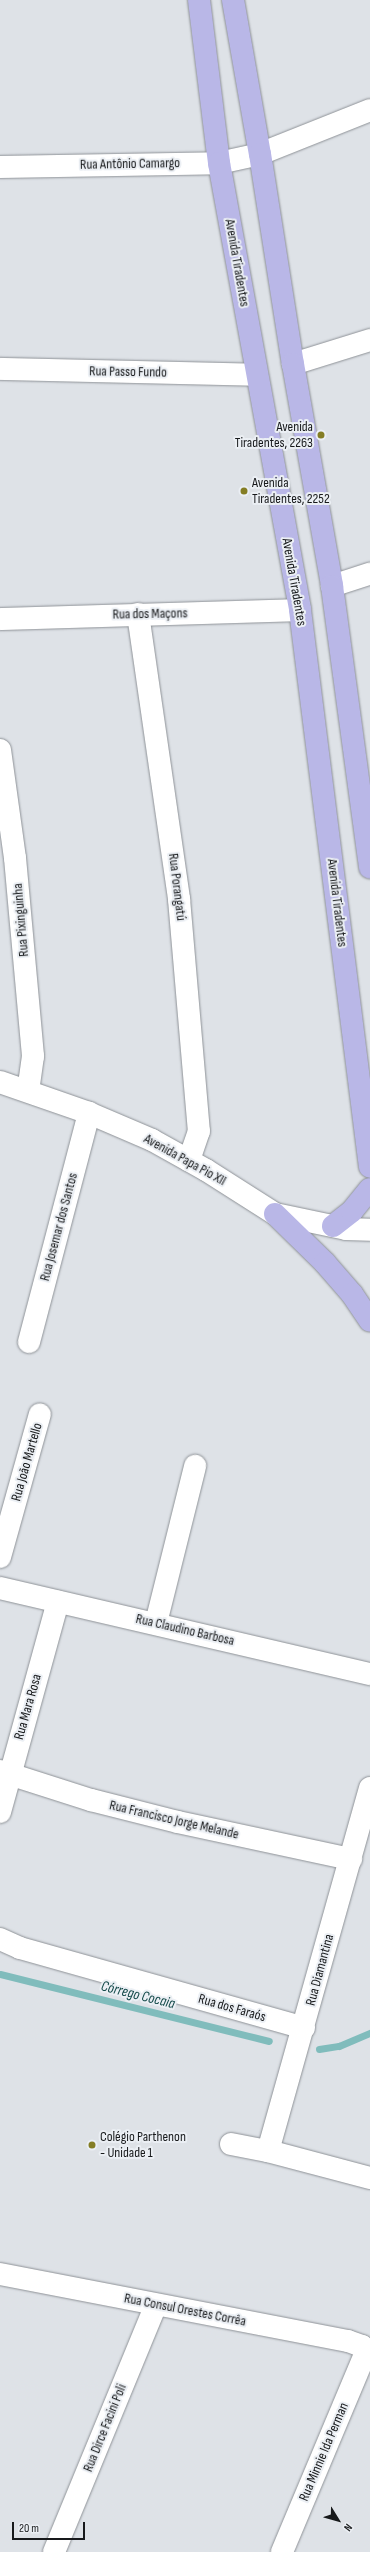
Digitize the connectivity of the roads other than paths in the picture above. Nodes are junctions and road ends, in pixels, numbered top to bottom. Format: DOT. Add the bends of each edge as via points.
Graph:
graph roads {
  1 [pos="199,0"];
  2 [pos="233,0"];
  3 [pos="370,110"];
  4 [pos="260,154"];
  5 [pos="219,163"];
  6 [pos="0,167"];
  7 [pos="370,340"];
  8 [pos="293,364"];
  9 [pos="0,369"];
  10 [pos="256,375"];
  11 [pos="370,574"];
  12 [pos="332,586"];
  13 [pos="300,610"];
  14 [pos="138,614"];
  15 [pos="0,619"];
  16 [pos="0,750"];
  17 [pos="367,819"];
  18 [pos="370,867"];
  19 [pos="0,1082"];
  20 [pos="28,1091"];
  21 [pos="89,1113"];
  22 [pos="189,1160"];
  23 [pos="370,1167"];
  24 [pos="370,1189"];
  25 [pos="275,1214"];
  26 [pos="333,1226"];
  27 [pos="370,1230"];
  28 [pos="370,1321"];
  29 [pos="29,1342"];
  30 [pos="40,1414"];
  31 [pos="195,1466"];
  32 [pos="0,1557"];
  33 [pos="0,1588"];
  34 [pos="58,1602"];
  35 [pos="156,1622"];
  36 [pos="370,1674"];
  37 [pos="5,1772"];
  38 [pos="370,1788"];
  39 [pos="0,1812"];
  40 [pos="351,1859"];
  41 [pos="0,1939"];
  42 [pos="304,2028"];
  43 [pos="231,2144"];
  44 [pos="268,2151"];
  45 [pos="370,2178"];
  46 [pos="0,2274"];
  47 [pos="156,2304"];
  48 [pos="366,2352"];
  49 [pos="54,2552"];
  50 [pos="282,2552"];
  1 -- 5 [label="main road, Avenida Tiradentes"];
  2 -- 4 [label="main road"];
  3 -- 4 [label="street, Rua Antônio Camargo"];
  4 -- 5 [label="street, Rua Antônio Camargo"];
  4 -- 8 [label="main road"];
  5 -- 6 [label="street, Rua Antônio Camargo"];
  5 -- 10 [label="main road, Avenida Tiradentes"];
  7 -- 8 [label="street"];
  8 -- 12 [label="main road"];
  9 -- 10 [label="street, Rua Passo Fundo"];
  10 -- 13 [label="main road, Avenida Tiradentes"];
  11 -- 12 [label="street"];
  12 -- 17 [label="main road"];
  13 -- 14 [label="street, Rua dos Maçons"];
  13 -- 23 [label="main road, Avenida Tiradentes"];
  14 -- 15 [label="street, Rua dos Maçons"];
  14 -- 22 [label="street, Rua Porangatú" via="179,899 199,1131"];
  16 -- 20 [label="street, Rua Pixinguinha" via="15,858 33,1056"];
  17 -- 18 [label="main road"];
  19 -- 20 [label="street, Avenida Papa Pio XII"];
  20 -- 21 [label="street, Avenida Papa Pio XII"];
  21 -- 22 [label="street, Avenida Papa Pio XII" via="152,1140"];
  21 -- 29 [label="street, Rua Josemar dos Santos"];
  22 -- 25 [label="street, Avenida Papa Pio XII"];
  24 -- 26 [label="main road" via="352,1211"];
  25 -- 26 [label="street, Avenida Papa Pio XII"];
  25 -- 28 [label="main road" via="325,1263 352,1294"];
  26 -- 27 [label="street, Avenida Papa Pio XII"];
  30 -- 32 [label="street, Rua João Martello"];
  31 -- 35 [label="street"];
  33 -- 34 [label="street, Rua Claudino Barbosa"];
  34 -- 35 [label="street, Rua Claudino Barbosa"];
  34 -- 37 [label="street, Rua Mara Rosa"];
  35 -- 36 [label="street, Rua Claudino Barbosa"];
  37 -- 39 [label="street, Rua Mara Rosa"];
  37 -- 40 [label="street, Rua Francisco Jorge Melande" via="112,1806"];
  38 -- 40 [label="street, Rua Diamantina"];
  40 -- 42 [label="street, Rua Diamantina"];
  41 -- 42 [label="street, Rua dos Faraós" via="20,1948"];
  42 -- 44 [label="street, Rua Diamantina"];
  43 -- 44 [label="street"];
  44 -- 45 [label="street"];
  46 -- 47 [label="street, Rua Consul Orestes Corrêa"];
  47 -- 48 [label="street, Rua Consul Orestes Corrêa" via="348,2341 362,2346"];
  47 -- 49 [label="street, Rua Dirce Facini Poli"];
  48 -- 50 [label="street, Rua Minnie Ida Perman"];
}
